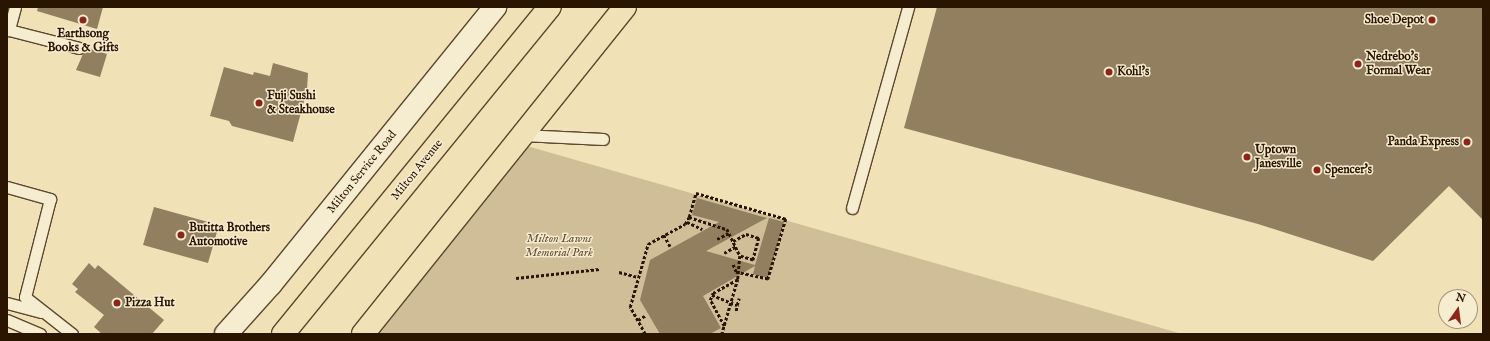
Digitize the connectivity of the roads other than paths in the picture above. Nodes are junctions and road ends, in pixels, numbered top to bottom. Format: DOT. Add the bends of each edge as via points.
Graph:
graph roads {
  1 [pos="495,7"];
  2 [pos="550,7"];
  3 [pos="625,7"];
  4 [pos="908,7"];
  5 [pos="12,10"];
  6 [pos="79,48"];
  7 [pos="522,135"];
  8 [pos="603,139"];
  9 [pos="7,187"];
  10 [pos="852,208"];
  11 [pos="7,303"];
  12 [pos="46,314"];
  13 [pos="7,320"];
  14 [pos="40,334"];
  15 [pos="72,334"];
  16 [pos="226,334"];
  17 [pos="283,334"];
  18 [pos="363,334"];
  1 -- 16 [label="street, Milton Service Road" via="270,285"];
  2 -- 17 [label="main road, Milton Avenue"];
  3 -- 7 [label="main road"];
  4 -- 10 [label="lane"];
  5 -- 6 [label="lane" via="9,30"];
  7 -- 8 [label="lane"];
  7 -- 18 [label="main road"];
  9 -- 12 [label="lane" via="50,199 25,297"];
  11 -- 12 [label="lane"];
  12 -- 15 [label="lane"];
  13 -- 14 [label="lane"];
}
